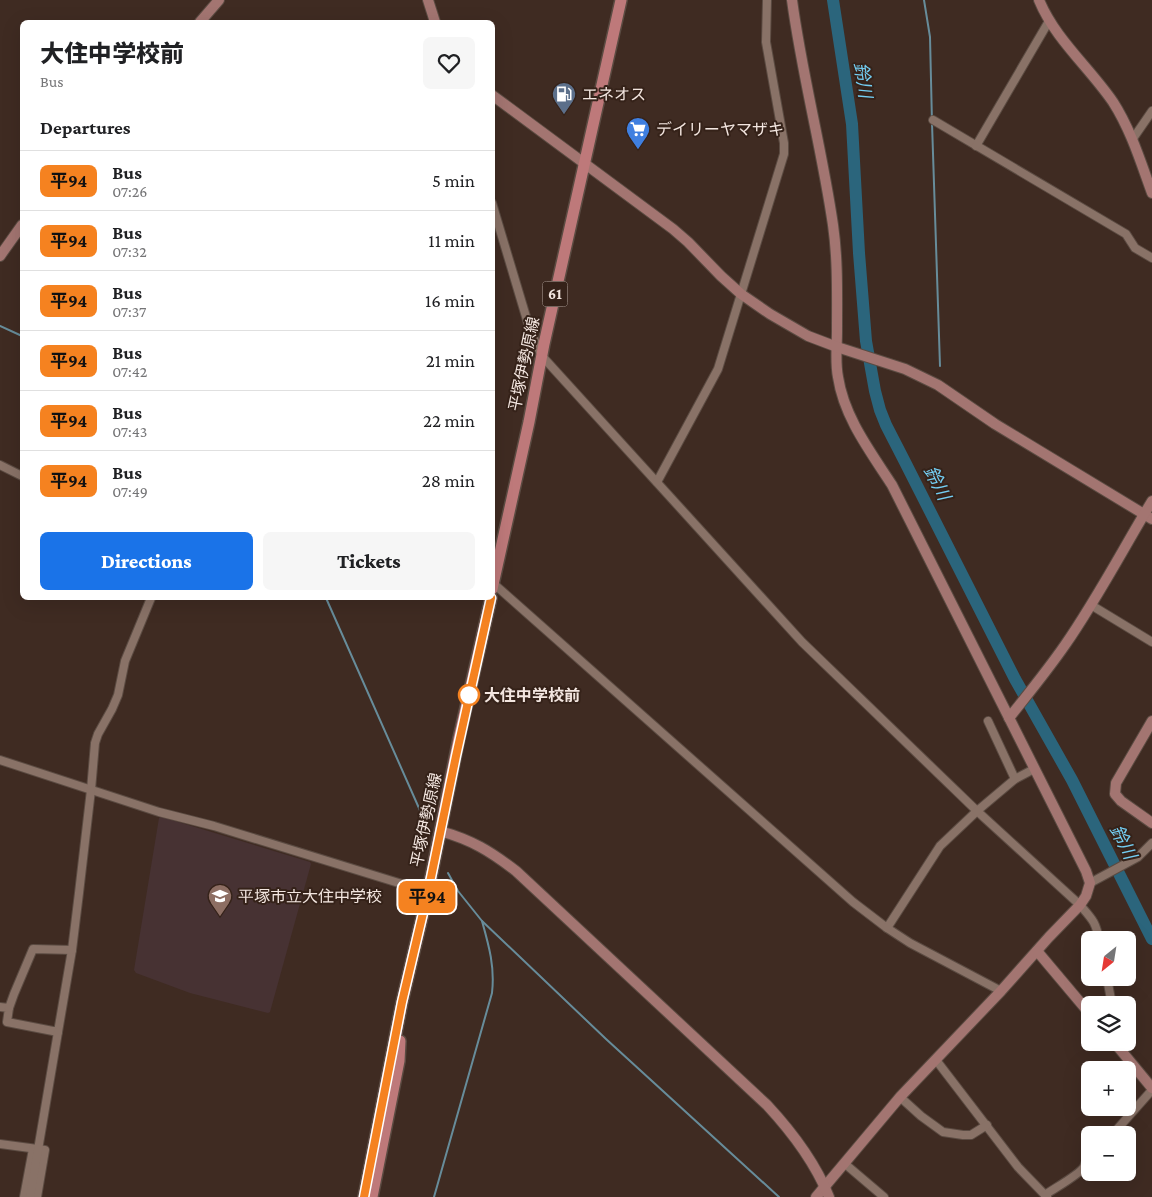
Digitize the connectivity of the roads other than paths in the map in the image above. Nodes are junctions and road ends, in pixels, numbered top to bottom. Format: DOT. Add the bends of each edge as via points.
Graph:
graph roads {
  1 [pos="219,0"];
  2 [pos="428,0"];
  3 [pos="621,0"];
  4 [pos="767,0"];
  5 [pos="792,0"];
  6 [pos="1039,0"];
  7 [pos="202,20"];
  8 [pos="434,20"];
  9 [pos="1049,21"];
  10 [pos="495,97"];
  11 [pos="1152,111"];
  12 [pos="933,120"];
  13 [pos="1132,140"];
  14 [pos="976,146"];
  15 [pos="585,165"];
  16 [pos="1152,193"];
  17 [pos="495,213"];
  18 [pos="20,228"];
  19 [pos="0,256"];
  20 [pos="1152,258"];
  21 [pos="742,294"];
  22 [pos="842,348"];
  23 [pos="542,356"];
  24 [pos="0,465"];
  25 [pos="20,475"];
  26 [pos="657,482"];
  27 [pos="1152,501"];
  28 [pos="1148,517"];
  29 [pos="495,578"];
  30 [pos="495,589"];
  31 [pos="150,600"];
  32 [pos="491,600"];
  33 [pos="1091,605"];
  34 [pos="1152,642"];
  35 [pos="1011,716"];
  36 [pos="988,721"];
  37 [pos="1152,721"];
  38 [pos="0,760"];
  39 [pos="1034,768"];
  40 [pos="1015,779"];
  41 [pos="91,790"];
  42 [pos="977,811"];
  43 [pos="1152,823"];
  44 [pos="440,831"];
  45 [pos="1152,843"];
  46 [pos="1090,883"];
  47 [pos="428,892"];
  48 [pos="1080,905"];
  49 [pos="887,928"];
  50 [pos="1098,931"];
  51 [pos="72,950"];
  52 [pos="1037,951"];
  53 [pos="1001,991"];
  54 [pos="402,1002"];
  55 [pos="1081,1003"];
  56 [pos="0,1007"];
  57 [pos="10,1008"];
  58 [pos="58,1032"];
  59 [pos="1122,1051"];
  60 [pos="936,1060"];
  61 [pos="1152,1089"];
  62 [pos="900,1097"];
  63 [pos="987,1125"];
  64 [pos="1120,1126"];
  65 [pos="0,1144"];
  66 [pos="39,1150"];
  67 [pos="844,1163"];
  68 [pos="1081,1169"];
  69 [pos="825,1186"];
  70 [pos="1046,1196"];
  71 [pos="24,1197"];
  72 [pos="30,1197"];
  73 [pos="37,1197"];
  74 [pos="356,1197"];
  75 [pos="364,1197"];
  76 [pos="372,1197"];
  77 [pos="816,1197"];
  78 [pos="829,1197"];
  79 [pos="884,1197"];
  1 -- 7 [label="street"];
  2 -- 8 [label="street"];
  3 -- 15 [label="main road, 平塚伊勢原線 / 61"];
  4 -- 21 [label="street" via="766,42 784,154"];
  5 -- 22 [label="street" via="835,242"];
  6 -- 9 [label="street"];
  9 -- 13 [label="street" via="1094,76 1121,116"];
  9 -- 14 [label="street"];
  10 -- 15 [label="street"];
  11 -- 13 [label="street"];
  12 -- 14 [label="street"];
  13 -- 16 [label="street"];
  14 -- 20 [label="street" via="1126,234 1135,248"];
  15 -- 21 [label="street" via="673,228"];
  15 -- 23 [label="main road, 平塚伊勢原線 / 61"];
  17 -- 23 [label="street" via="530,330"];
  18 -- 19 [label="street"];
  21 -- 22 [label="street" via="808,336"];
  21 -- 26 [label="street" via="718,369"];
  22 -- 28 [label="street" via="902,368 938,385 995,424"];
  22 -- 35 [label="street" via="837,375 842,397 892,485"];
  23 -- 26 [label="street"];
  23 -- 29 [label="main road, 平塚伊勢原線 / 61"];
  24 -- 25 [label="street"];
  26 -- 42 [label="street" via="802,642"];
  27 -- 28 [label="street"];
  28 -- 33 [label="street"];
  30 -- 49 [label="street" via="853,902"];
  31 -- 41 [label="street" via="124,661 118,695 95,743"];
  32 -- 44 [label="main road, 平塚伊勢原線"];
  33 -- 34 [label="street"];
  33 -- 35 [label="street"];
  35 -- 39 [label="street"];
  36 -- 40 [label="street"];
  37 -- 43 [label="street" via="1116,783 1115,794"];
  38 -- 41 [label="street"];
  39 -- 40 [label="street"];
  39 -- 46 [label="street"];
  40 -- 42 [label="street"];
  41 -- 47 [label="street"];
  41 -- 51 [label="street"];
  42 -- 48 [label="street"];
  42 -- 49 [label="street" via="940,846"];
  44 -- 47 [label="main road, 平塚伊勢原線"];
  44 -- 69 [label="street" via="460,836 483,848 516,871 767,1105 800,1143"];
  45 -- 46 [label="street" via="1138,857"];
  46 -- 48 [label="street"];
  47 -- 54 [label="main road, 平塚伊勢原線"];
  48 -- 50 [label="street"];
  48 -- 52 [label="street"];
  49 -- 53 [label="street"];
  51 -- 57 [label="street" via="33,949"];
  51 -- 58 [label="street"];
  52 -- 53 [label="street"];
  52 -- 55 [label="street"];
  53 -- 60 [label="street"];
  54 -- 74 [label="main road" via="384,1058"];
  54 -- 75 [label="main road, 平塚伊勢原線"];
  54 -- 76 [label="main road" via="400,1061"];
  56 -- 57 [label="street"];
  57 -- 58 [label="street" via="7,1022"];
  58 -- 66 [label="street"];
  59 -- 61 [label="street"];
  60 -- 62 [label="street"];
  60 -- 63 [label="street"];
  61 -- 64 [label="street"];
  62 -- 63 [label="street" via="943,1132 971,1135"];
  62 -- 67 [label="street"];
  63 -- 70 [label="street" via="1018,1167"];
  65 -- 66 [label="street"];
  66 -- 71 [label="street"];
  66 -- 72 [label="street"];
  66 -- 73 [label="street"];
  67 -- 69 [label="street"];
  67 -- 79 [label="street"];
  68 -- 70 [label="street"];
  69 -- 77 [label="street"];
  69 -- 78 [label="street"];
}
